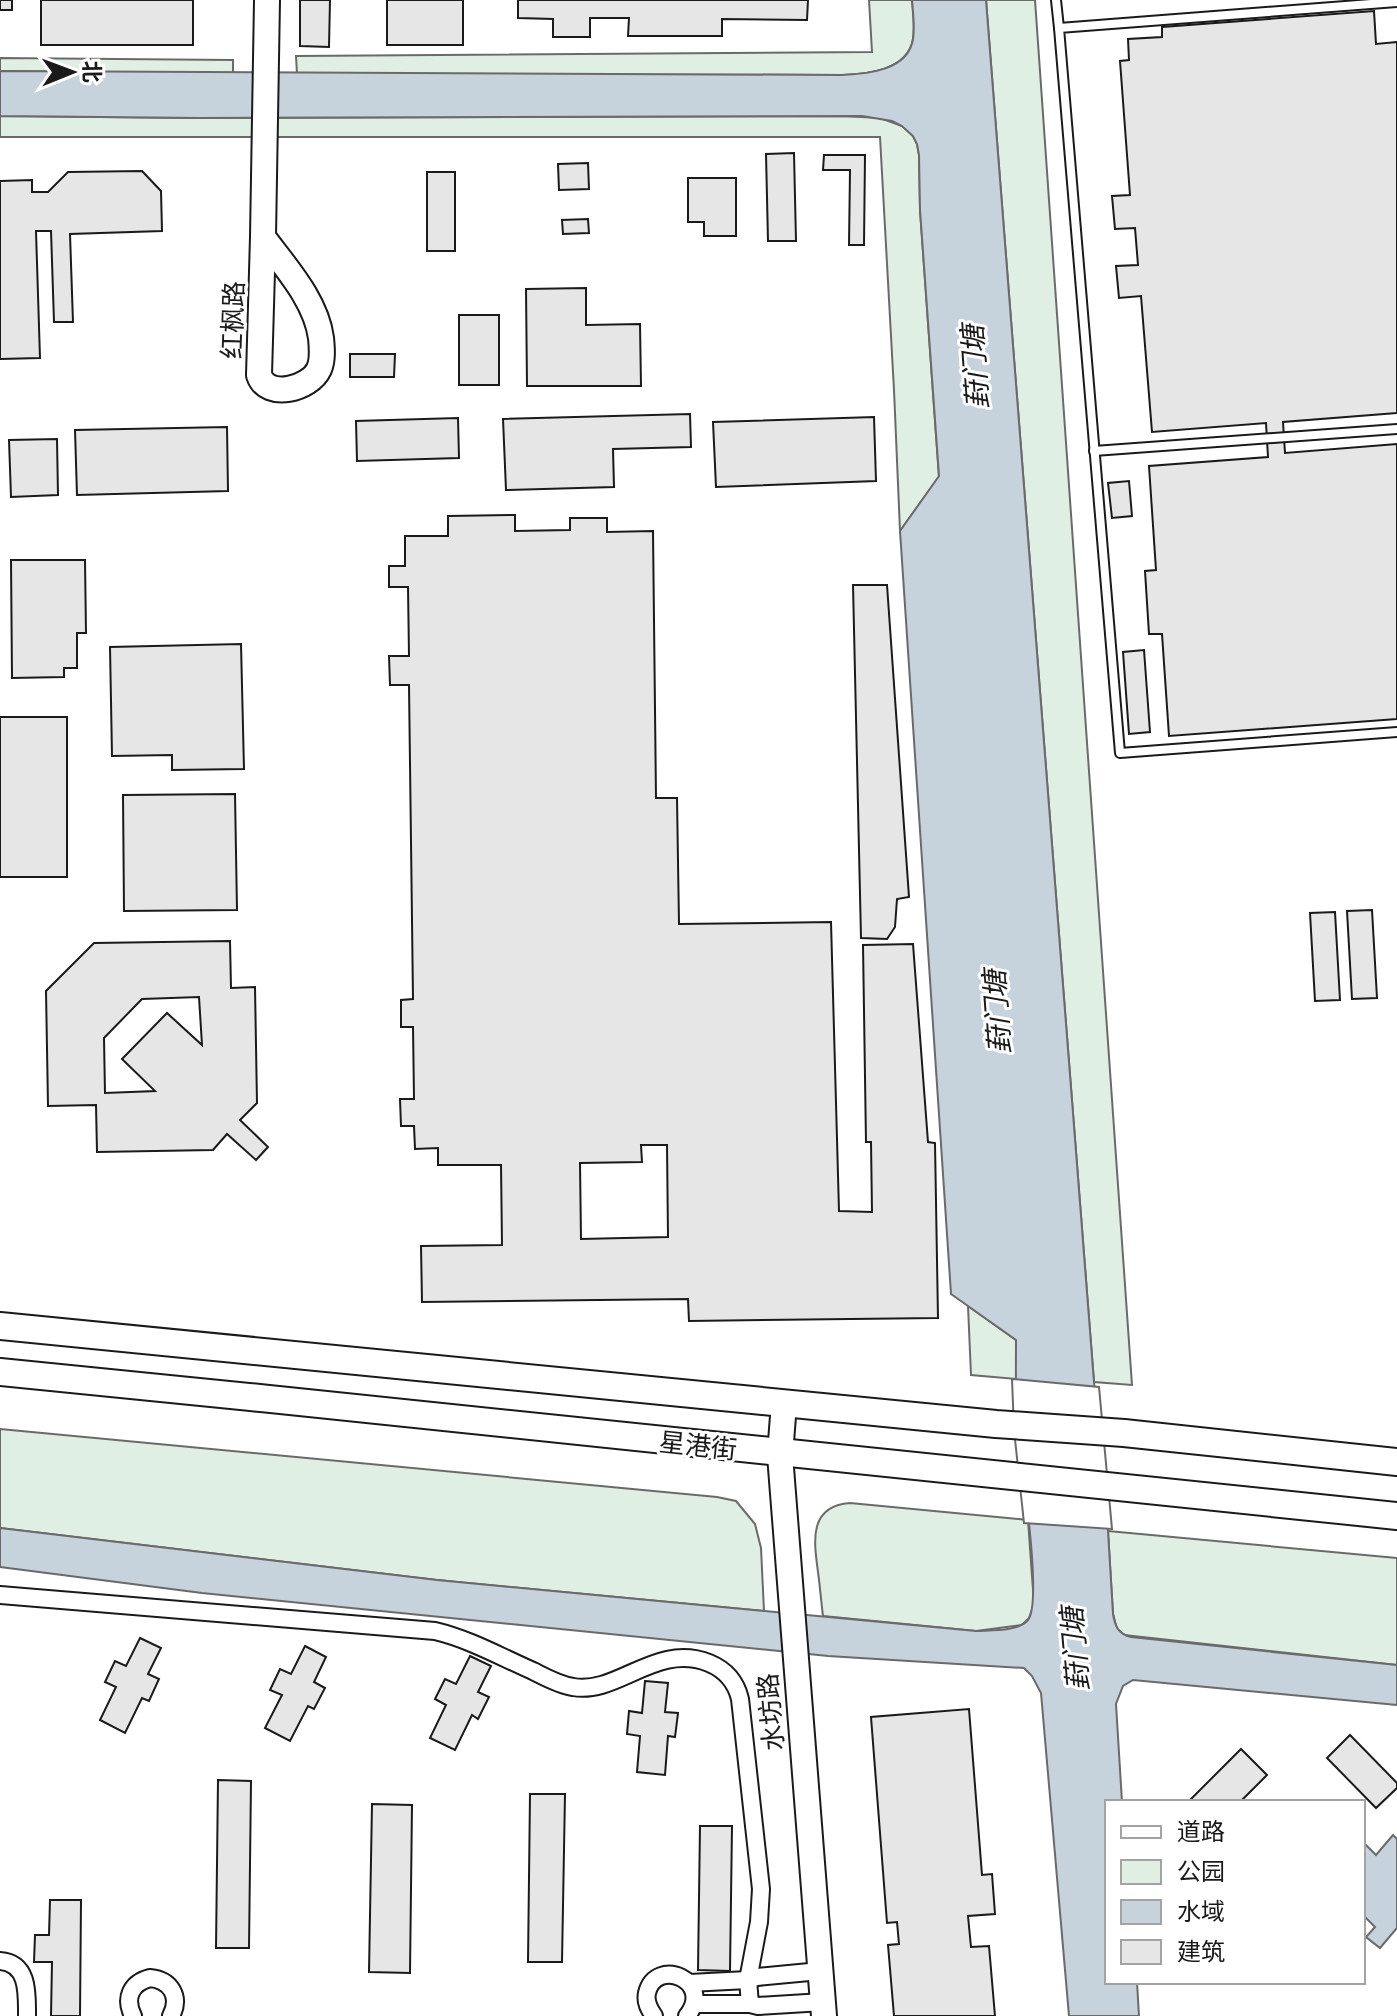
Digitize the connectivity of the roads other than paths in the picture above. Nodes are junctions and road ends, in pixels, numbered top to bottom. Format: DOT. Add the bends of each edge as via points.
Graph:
graph roads {
  1 [pos="267,0"];
  2 [pos="1056,0"];
  3 [pos="1397,1"];
  4 [pos="1059,28"];
  5 [pos="263,237"];
  6 [pos="1397,429"];
  7 [pos="1094,451"];
  8 [pos="1397,732"];
  9 [pos="0,1326"];
  10 [pos="0,1372"];
  11 [pos="784,1403"];
  12 [pos="780,1455"];
  13 [pos="1397,1462"];
  14 [pos="1397,1516"];
  15 [pos="0,1595"];
  16 [pos="0,1961"];
  17 [pos="820,1971"];
  18 [pos="748,1980"];
  19 [pos="689,1983"];
  20 [pos="750,2004"];
  21 [pos="823,2009"];
  22 [pos="690,2010"];
  23 [pos="27,2016"];
  24 [pos="133,2016"];
  25 [pos="171,2016"];
  26 [pos="654,2016"];
  1 -- 5 [label="street, 红枫路"];
  2 -- 4 [label="lane"];
  3 -- 4 [label="lane"];
  4 -- 7 [label="lane"];
  5 -- 5 [label="street, 红枫路" via="259,375 267,386 289,389 317,372 321,335 297,283"];
  6 -- 7 [label="lane"];
  7 -- 8 [label="lane" via="1120,753"];
  9 -- 11 [label="main road, 星港街"];
  10 -- 12 [label="main road, 星港街"];
  11 -- 12 [label="street, 水坊路"];
  11 -- 13 [label="main road, 星港街"];
  12 -- 14 [label="main road, 星港街"];
  12 -- 17 [label="street, 水坊路"];
  15 -- 18 [label="street" via="435,1631 579,1688 670,1660 691,1658 714,1665 736,1687 743,1720 761,1889"];
  16 -- 23 [label="street" via="12,1963 23,1976"];
  17 -- 18 [label="street"];
  17 -- 21 [label="street, 水坊路"];
  18 -- 19 [label="street"];
  18 -- 20 [label="street"];
  19 -- 22 [label="street" via="694,1993"];
  19 -- 26 [label="street" via="674,1975 654,1981 646,1996"];
  20 -- 21 [label="street"];
  20 -- 22 [label="street"];
  24 -- 25 [label="street" via="129,1994 150,1978 173,1991"];
}
